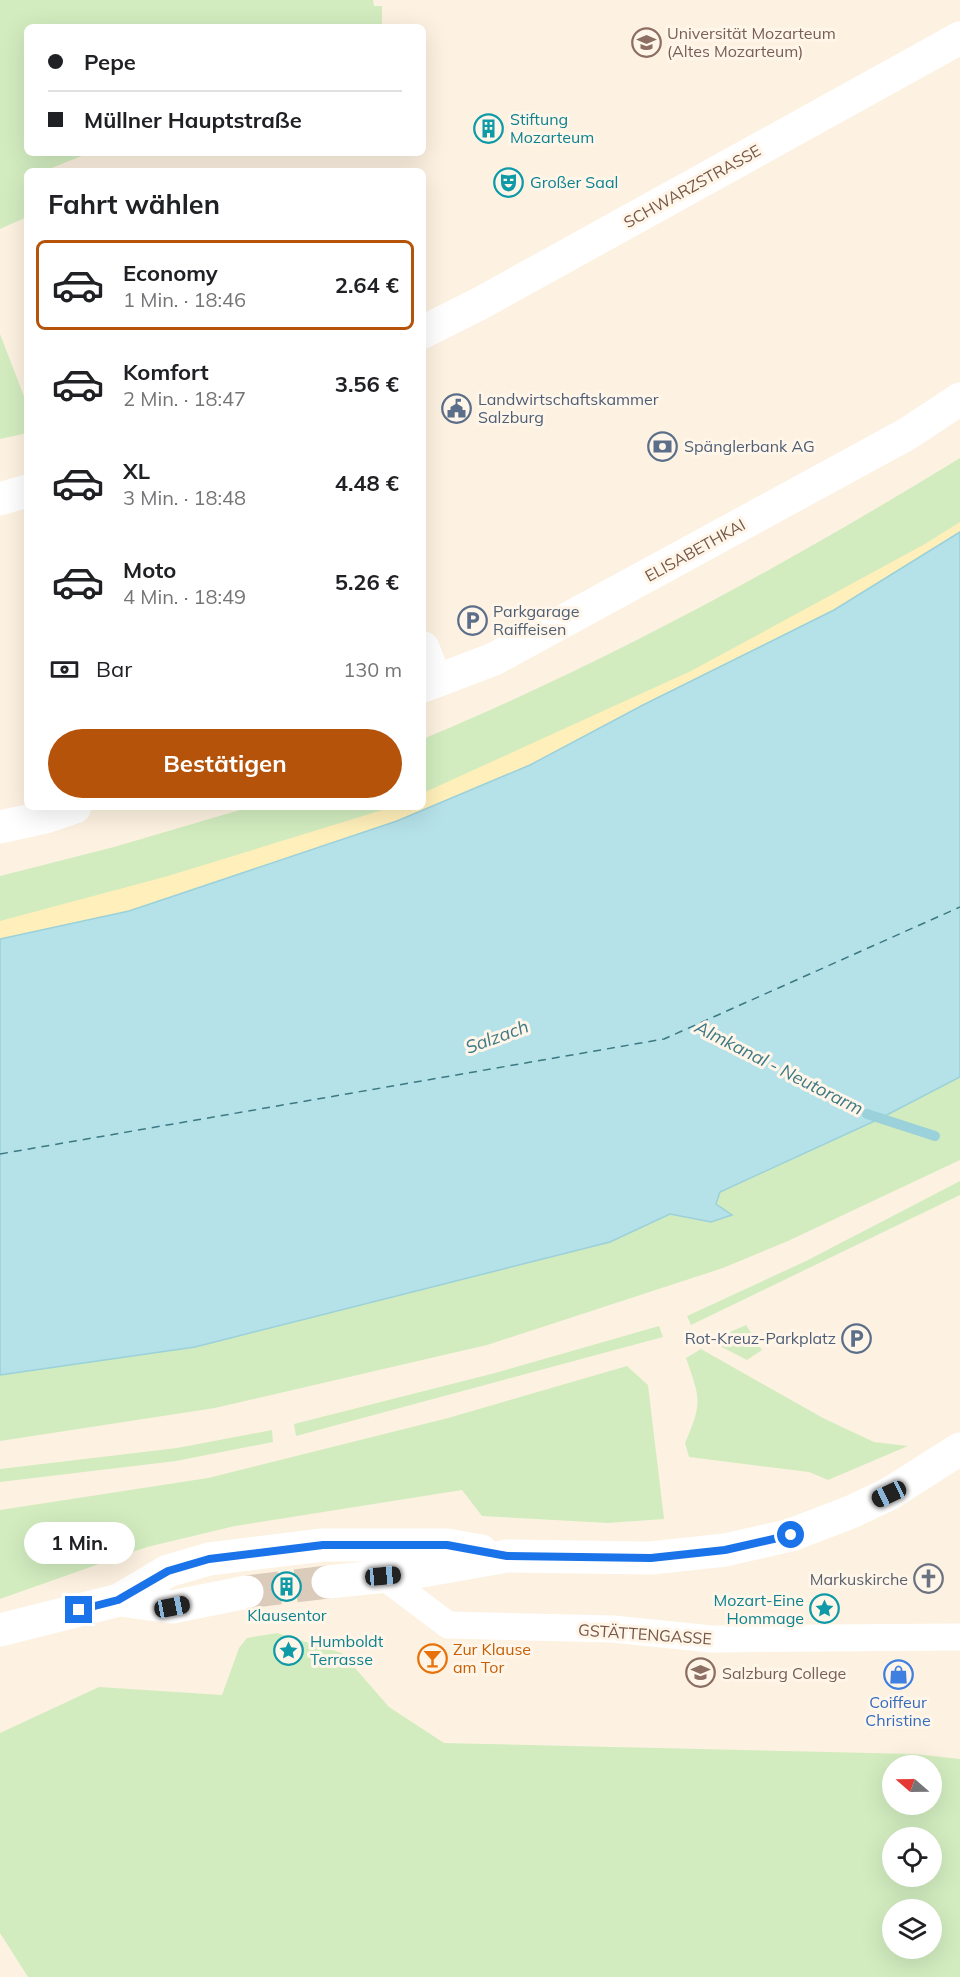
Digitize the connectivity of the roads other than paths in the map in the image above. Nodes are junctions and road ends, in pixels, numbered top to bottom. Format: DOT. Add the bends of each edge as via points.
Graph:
graph roads {
  1 [pos="960,38"];
  2 [pos="426,330"];
  3 [pos="960,399"];
  4 [pos="24,492"];
  5 [pos="0,499"];
  6 [pos="426,666"];
  7 [pos="429,684"];
  8 [pos="66,810"];
  9 [pos="0,827"];
  10 [pos="960,1449"];
  11 [pos="507,1556"];
  12 [pos="383,1576"];
  13 [pos="328,1582"];
  14 [pos="247,1592"];
  15 [pos="118,1600"];
  16 [pos="0,1630"];
  17 [pos="960,1637"];
  1 -- 2 [label="street, SCHWARZSTRASSE"];
  3 -- 7 [label="street, ELISABETHKAI" via="911,432 494,659"];
  4 -- 5 [label="street"];
  6 -- 7 [label="street"];
  8 -- 9 [label="street"];
  10 -- 11 [label="street" via="889,1494 791,1535 725,1550 651,1558"];
  11 -- 12 [label="street"];
  11 -- 15 [label="street" via="447,1545 323,1545 209,1559 168,1571"];
  12 -- 13 [label="street"];
  12 -- 17 [label="street, GSTÄTTENGASSE" via="448,1625 613,1629 711,1639"];
  14 -- 15 [label="street" via="172,1607"];
  15 -- 16 [label="street"];
}
